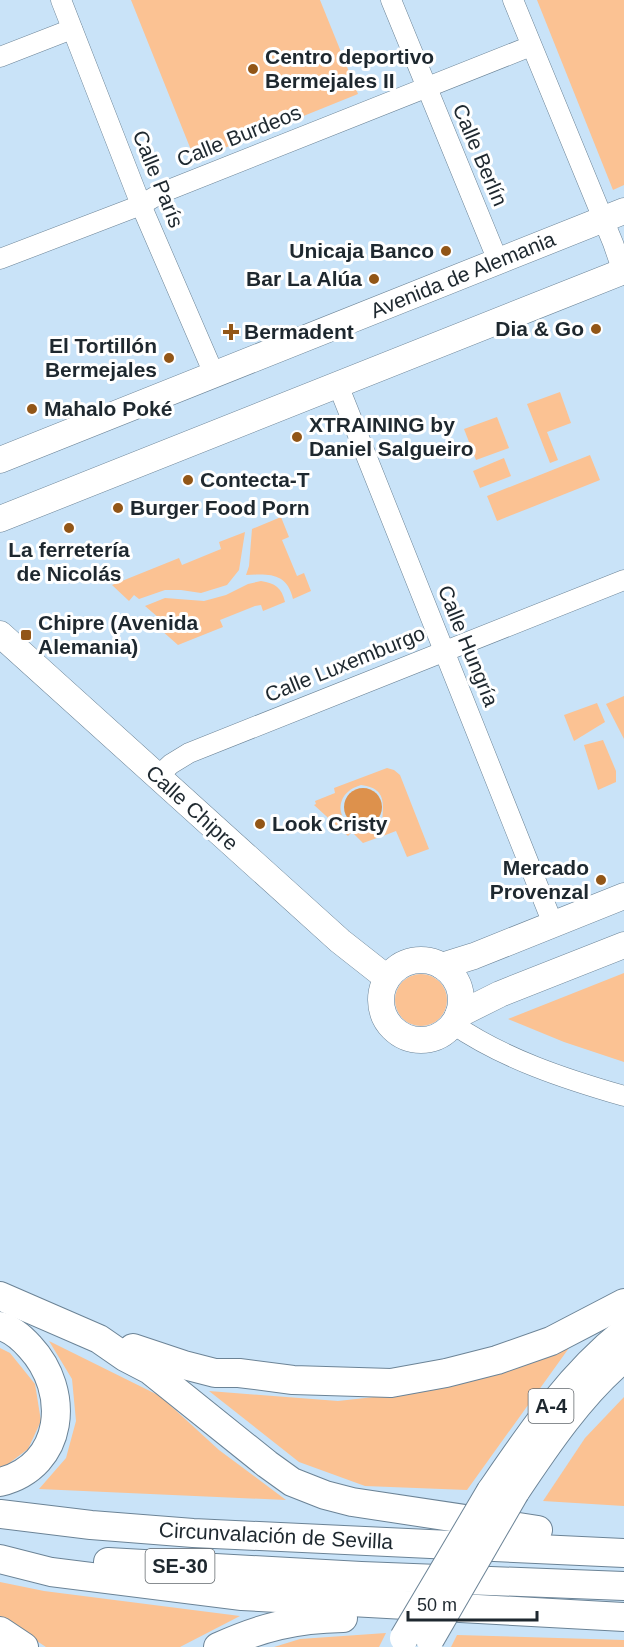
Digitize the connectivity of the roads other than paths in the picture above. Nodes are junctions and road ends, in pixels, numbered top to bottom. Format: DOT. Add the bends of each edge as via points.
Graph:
graph roads {
  1 [pos="61,0"];
  2 [pos="391,0"];
  3 [pos="513,0"];
  4 [pos="72,29"];
  5 [pos="531,46"];
  6 [pos="0,57"];
  7 [pos="425,87"];
  8 [pos="141,205"];
  9 [pos="614,215"];
  10 [pos="0,259"];
  11 [pos="498,261"];
  12 [pos="624,272"];
  13 [pos="214,374"];
  14 [pos="338,385"];
  15 [pos="0,460"];
  16 [pos="0,519"];
  17 [pos="624,579"];
  18 [pos="0,634"];
  19 [pos="444,651"];
  20 [pos="158,777"];
  21 [pos="624,896"];
  22 [pos="553,924"];
  23 [pos="624,945"];
  24 [pos="442,966"];
  25 [pos="387,978"];
  26 [pos="456,1019"];
  27 [pos="624,1096"];
  28 [pos="0,1279"];
  29 [pos="0,1296"];
  30 [pos="624,1303"];
  31 [pos="0,1326"];
  32 [pos="624,1332"];
  33 [pos="99,1339"];
  34 [pos="624,1358"];
  35 [pos="624,1372"];
  36 [pos="239,1373"];
  37 [pos="0,1482"];
  38 [pos="510,1491"];
  39 [pos="0,1514"];
  40 [pos="538,1530"];
  41 [pos="624,1533"];
  42 [pos="273,1536"];
  43 [pos="0,1548"];
  44 [pos="624,1553"];
  45 [pos="0,1558"];
  46 [pos="624,1586"];
  47 [pos="624,1619"];
  48 [pos="0,1631"];
  49 [pos="423,1643"];
  50 [pos="24,1647"];
  51 [pos="218,1647"];
  1 -- 4 [label="street, Calle París"];
  2 -- 7 [label="street, Calle Berlín"];
  3 -- 5 [label="street"];
  4 -- 6 [label="street"];
  4 -- 8 [label="street, Calle París"];
  5 -- 7 [label="street, Calle Burdeos"];
  5 -- 9 [label="street"];
  7 -- 8 [label="street, Calle Burdeos" via="161,193"];
  7 -- 11 [label="street, Calle Berlín"];
  8 -- 10 [label="street, Calle Burdeos"];
  8 -- 13 [label="street, Calle París"];
  9 -- 11 [label="main road, Avenida de Alemania"];
  9 -- 12 [label="street"];
  11 -- 13 [label="main road, Avenida de Alemania"];
  12 -- 14 [label="main road"];
  13 -- 15 [label="main road, Avenida de Alemania"];
  14 -- 16 [label="main road"];
  14 -- 19 [label="street, Calle Hungría"];
  17 -- 19 [label="street, Calle Luxemburgo"];
  18 -- 20 [label="main road, Calle Chipre"];
  19 -- 20 [label="street, Calle Luxemburgo" via="190,752"];
  19 -- 22 [label="street, Calle Hungría"];
  20 -- 25 [label="main road, Calle Chipre" via="350,950"];
  21 -- 22 [label="main road"];
  22 -- 24 [label="main road"];
  23 -- 26 [label="main road" via="500,994"];
  24 -- 25 [label="main road" via="413,961"];
  24 -- 26 [label="main road" via="459,988"];
  25 -- 26 [label="main road" via="381,993 382,1013 400,1035 429,1040 446,1031"];
  26 -- 27 [label="street" via="494,1049"];
  28 -- 36 [label="highway" via="71,1312"];
  29 -- 33 [label="highway"];
  30 -- 36 [label="highway" via="551,1341 446,1373 391,1383 293,1380"];
  31 -- 37 [label="highway" via="23,1340 38,1356 54,1386 56,1410 51,1441 42,1457 27,1472"];
  32 -- 38 [label="highway, A-4" via="580,1372 542,1417"];
  33 -- 36 [label="highway" via="215,1373"];
  33 -- 40 [label="highway" via="150,1370 292,1482 352,1502"];
  34 -- 38 [label="highway" via="589,1393"];
  35 -- 38 [label="highway"];
  38 -- 49 [label="highway"];
  38 -- 49 [label="highway, A-4, bridge"];
  39 -- 42 [label="highway, Circunvalación de Sevilla / SE-30" via="102,1526"];
  40 -- 41 [label="highway"];
  40 -- 42 [label="highway" via="381,1527"];
  42 -- 44 [label="highway, Circunvalación de Sevilla / SE-30"];
  43 -- 46 [label="highway, Circunvalación de Sevilla / SE-30" via="80,1560"];
  45 -- 47 [label="highway" via="51,1572 242,1596"];
  47 -- 51 [label="highway" via="309,1618 252,1632"];
  48 -- 50 [label="highway"];
}
